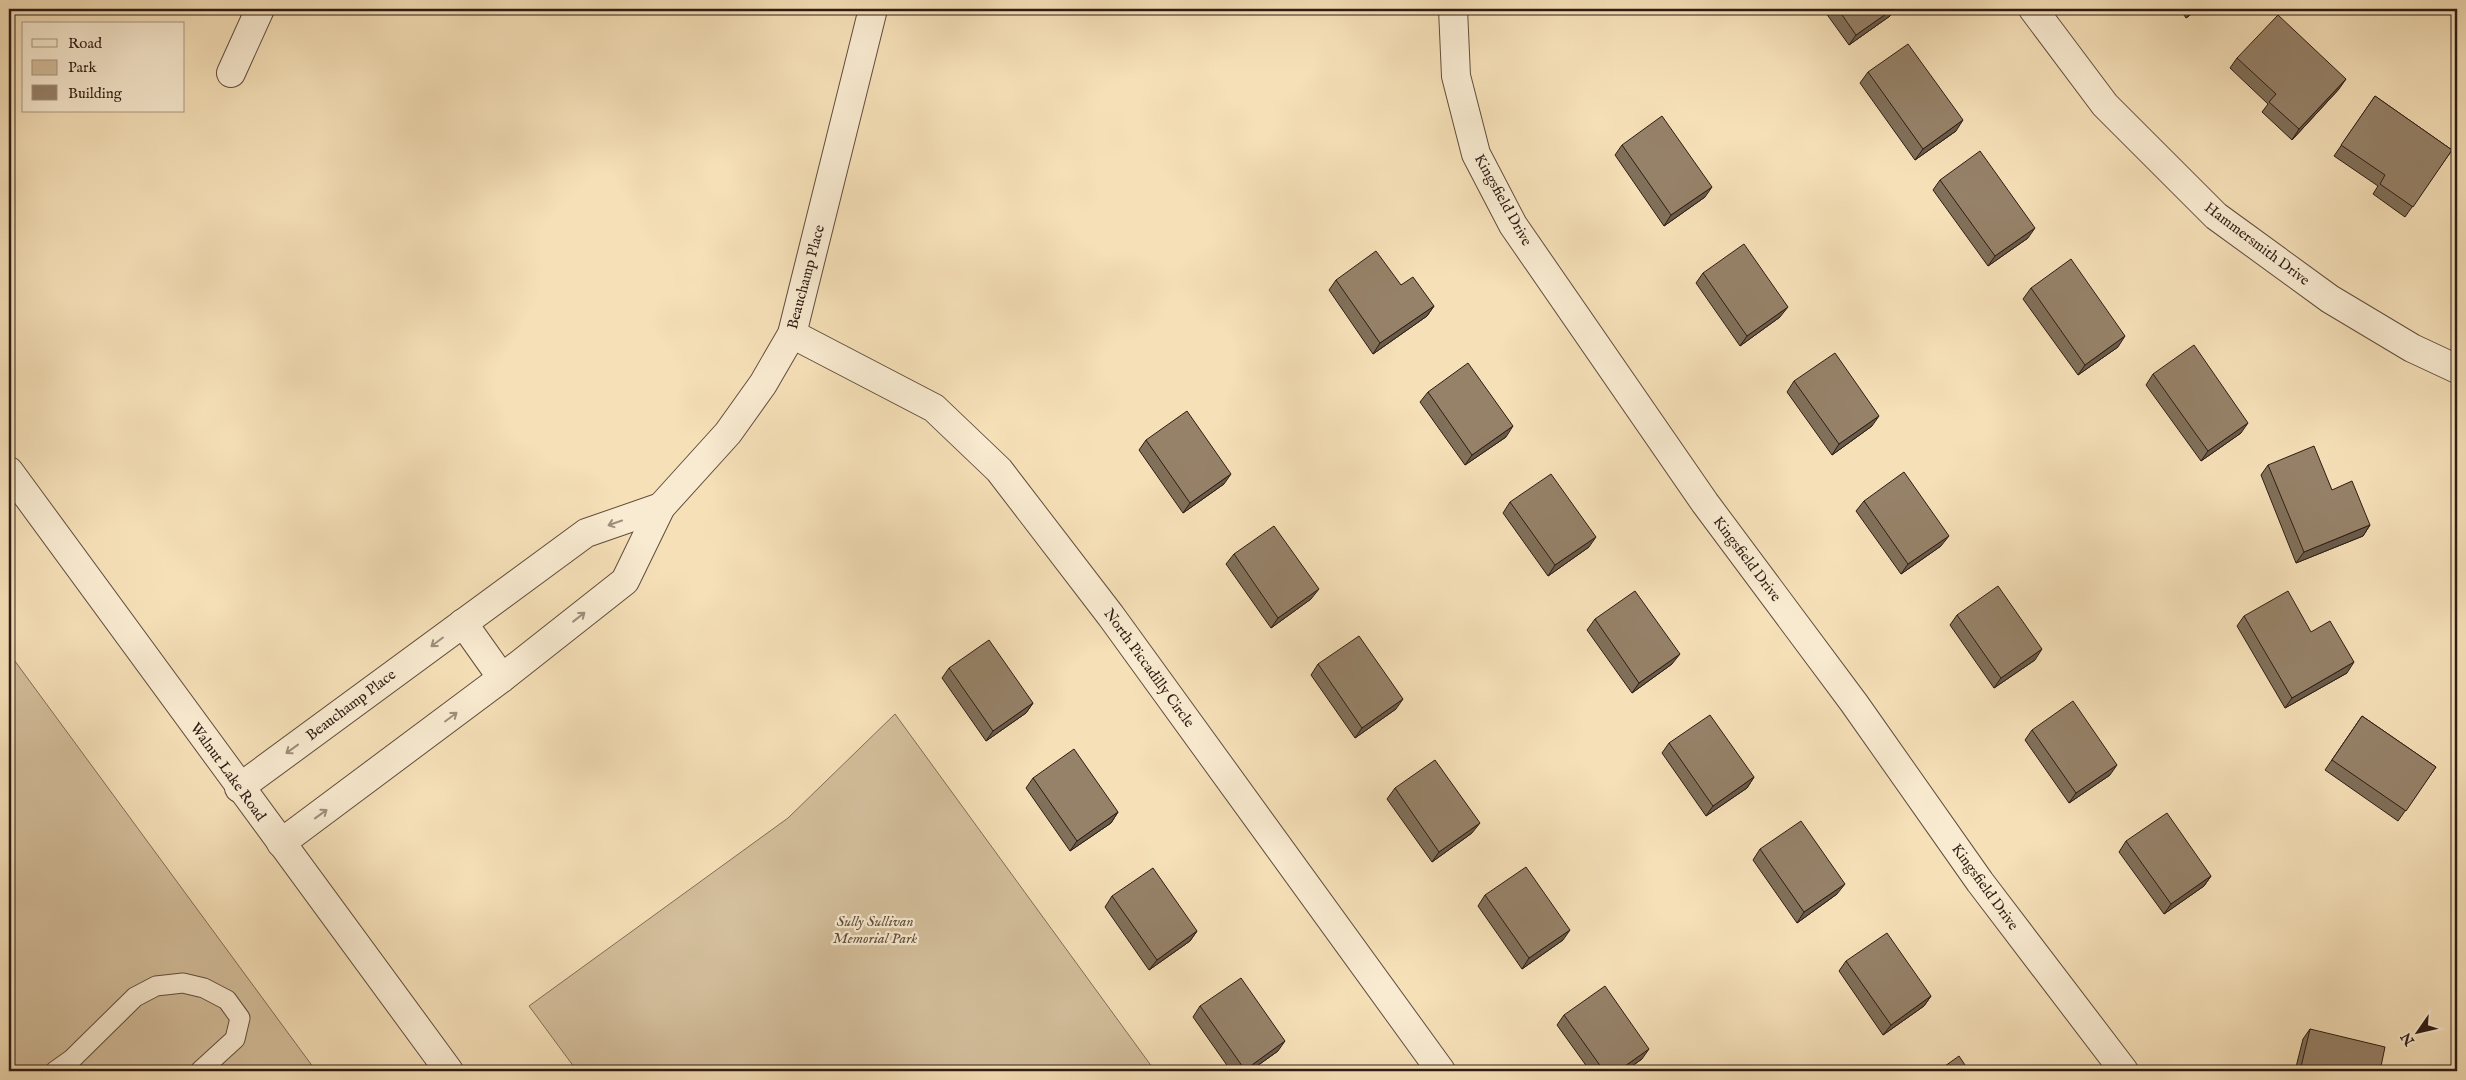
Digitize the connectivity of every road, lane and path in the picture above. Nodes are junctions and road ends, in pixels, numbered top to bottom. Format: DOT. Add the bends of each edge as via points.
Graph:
graph roads {
  1 [pos="260,9"];
  2 [pos="873,9"];
  3 [pos="1453,9"];
  4 [pos="2033,9"];
  5 [pos="232,72"];
  6 [pos="792,334"];
  7 [pos="2457,369"];
  8 [pos="9,471"];
  9 [pos="661,507"];
  10 [pos="463,622"];
  11 [pos="502,678"];
  12 [pos="239,788"];
  13 [pos="281,843"];
  14 [pos="55,1071"];
  15 [pos="200,1071"];
  16 [pos="449,1071"];
  17 [pos="1441,1071"];
  18 [pos="2124,1071"];
  1 -- 5 [label="street"];
  2 -- 6 [label="street, Beauchamp Place"];
  3 -- 18 [label="street, Kingsfield Drive" via="1456,76 1476,154 1513,225 1705,503 1854,703 1980,882"];
  4 -- 7 [label="street, Hammersmith Drive" via="2105,105 2216,216 2330,299 2412,348"];
  6 -- 9 [label="street, Beauchamp Place" via="763,384 728,433"];
  6 -- 17 [label="street, North Piccadilly Circle" via="934,408 998,470 1112,616"];
  8 -- 12 [label="street, Walnut Lake Road"];
  9 -- 10 [label="street, Beauchamp Place, one-way" via="586,533"];
  11 -- 9 [label="street, Beauchamp Place, one-way" via="625,581"];
  10 -- 11 [label="street"];
  10 -- 12 [label="street, Beauchamp Place, one-way"];
  13 -- 11 [label="street, Beauchamp Place, one-way"];
  12 -- 13 [label="street, Walnut Lake Road"];
  13 -- 16 [label="street, Walnut Lake Road"];
  14 -- 15 [label="lane" via="72,1059 135,997 156,986 183,983 204,988 227,1000 240,1018 235,1039"];
}
